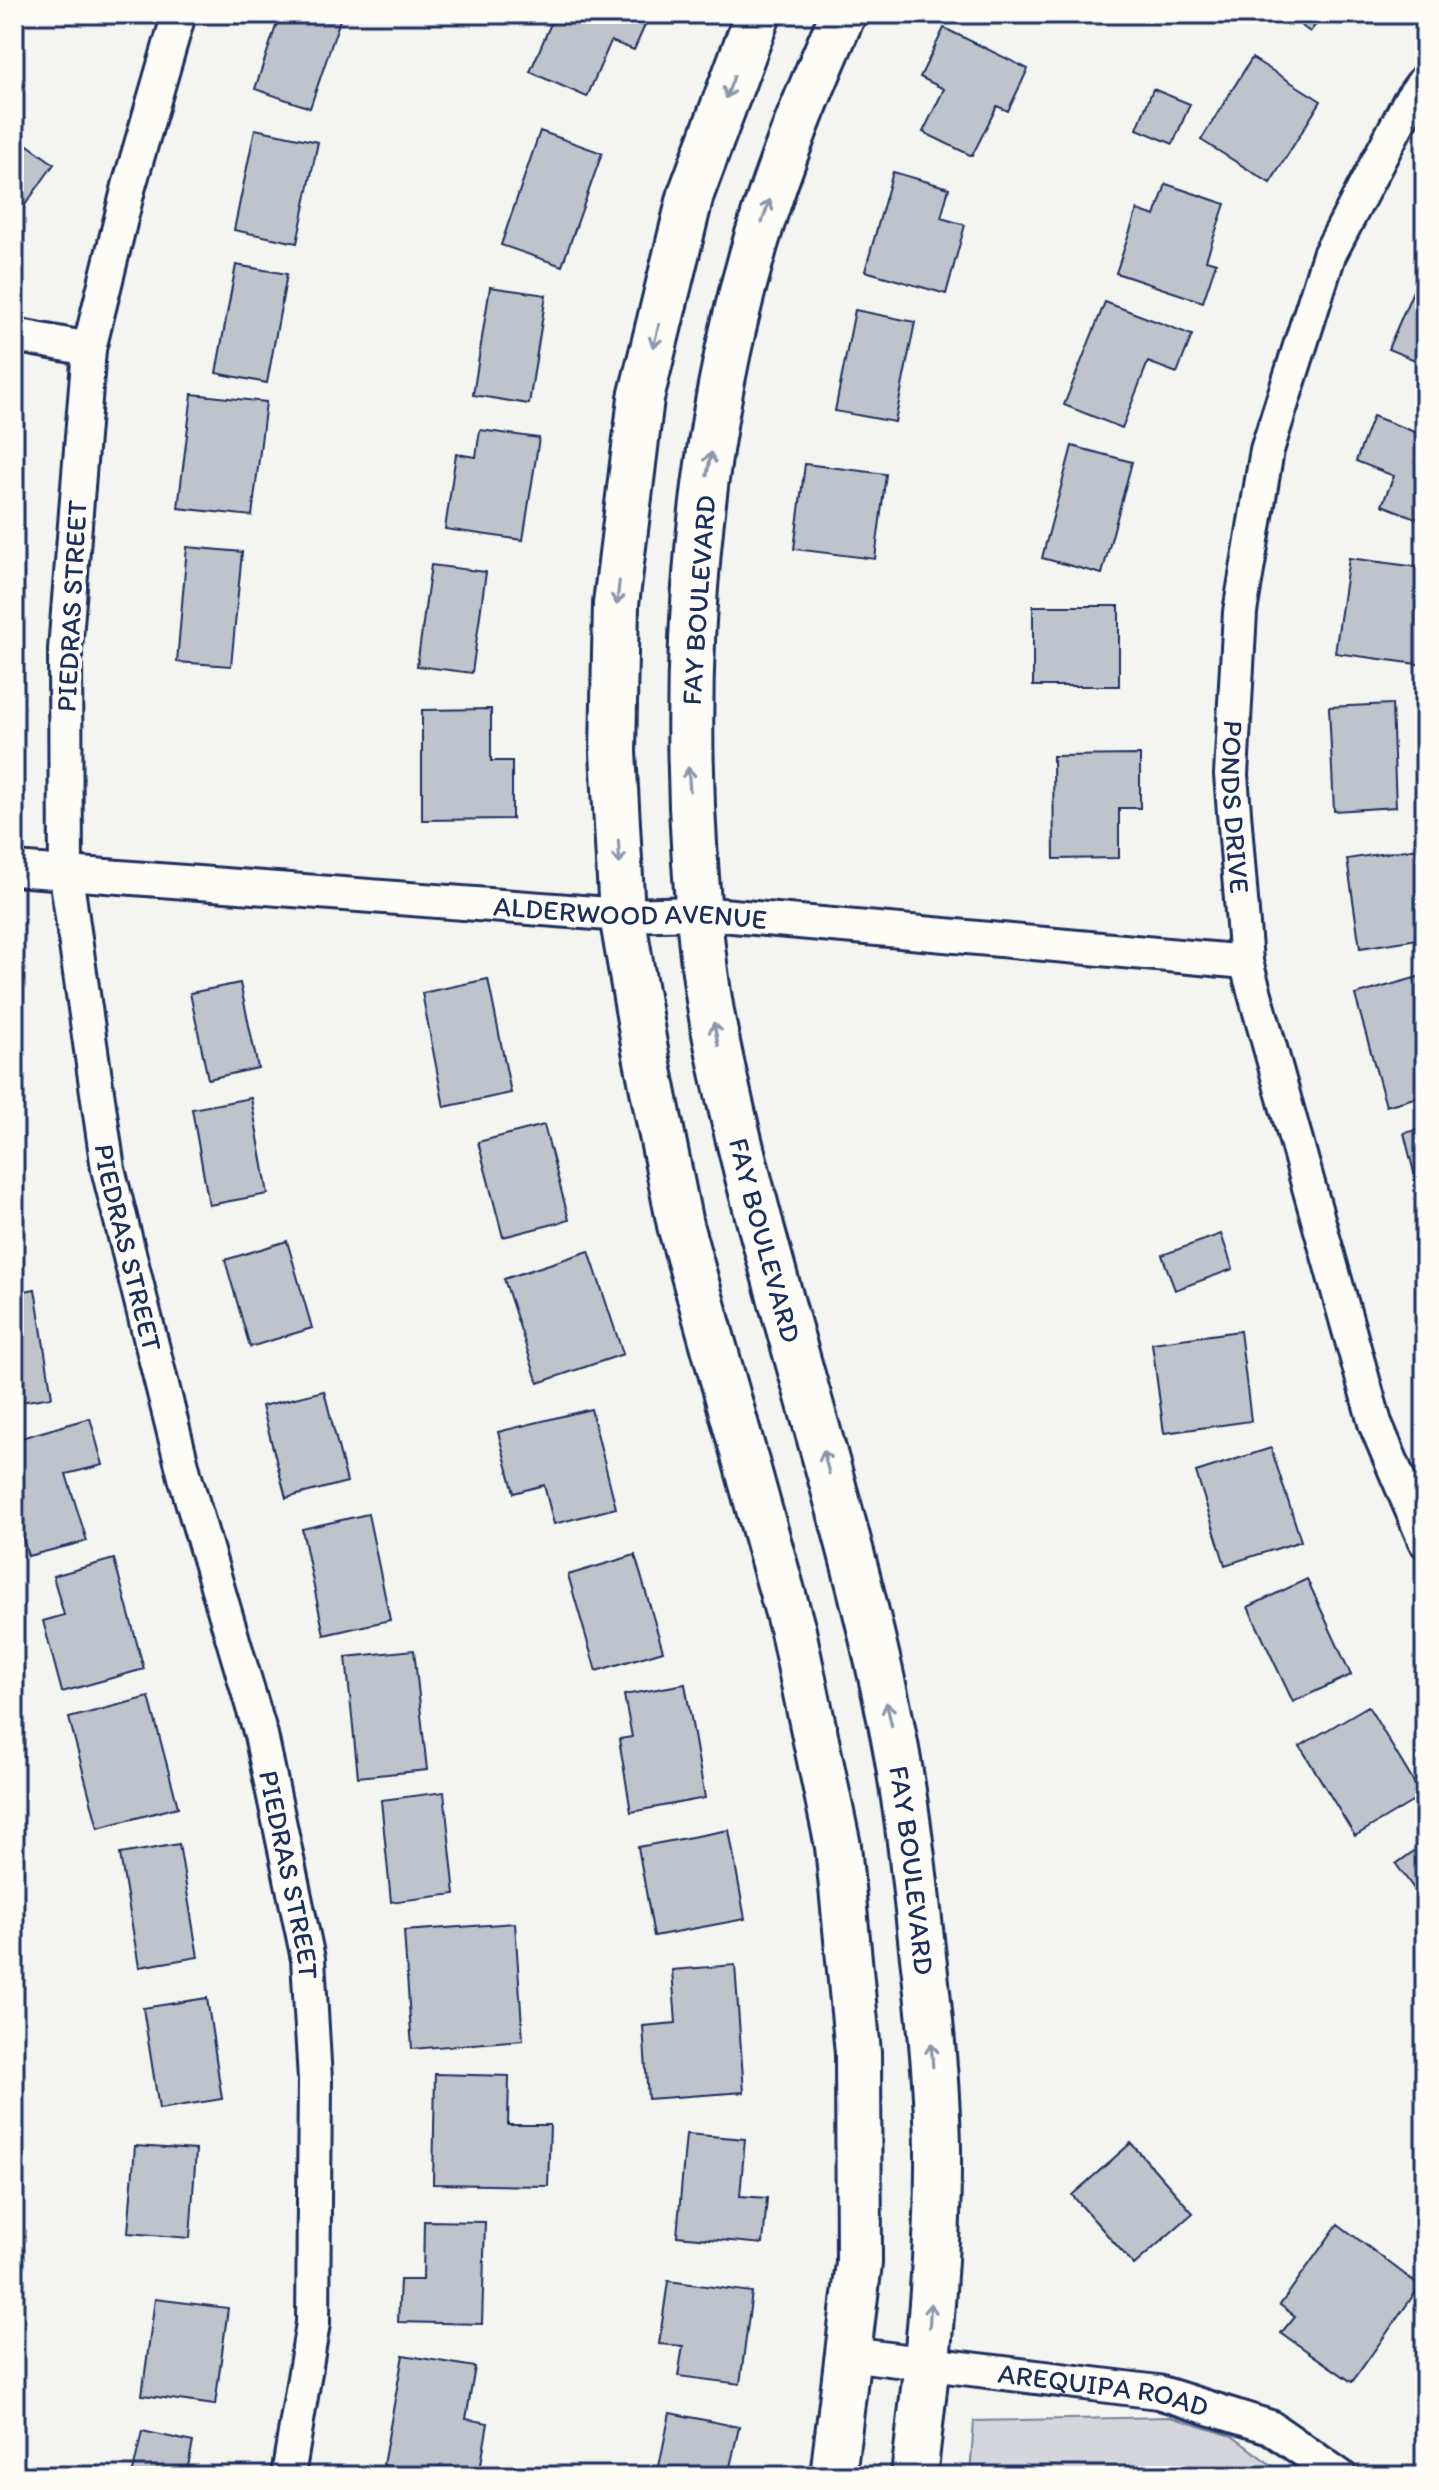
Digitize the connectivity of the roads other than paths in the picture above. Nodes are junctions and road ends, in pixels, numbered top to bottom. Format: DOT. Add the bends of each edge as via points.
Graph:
graph roads {
  1 [pos="179,14"];
  2 [pos="758,14"];
  3 [pos="843,14"];
  4 [pos="1425,80"];
  5 [pos="14,335"];
  6 [pos="89,349"];
  7 [pos="14,869"];
  8 [pos="66,875"];
  9 [pos="699,913"];
  10 [pos="622,915"];
  11 [pos="1246,962"];
  12 [pos="1425,1541"];
  13 [pos="848,2354"];
  14 [pos="927,2362"];
  15 [pos="288,2476"];
  16 [pos="833,2476"];
  17 [pos="914,2476"];
  18 [pos="1340,2476"];
  1 -- 6 [label="street, PIEDRAS STREET"];
  2 -- 10 [label="main road, one-way" via="691,194 641,398 616,604 613,752"];
  9 -- 3 [label="main road, FAY BOULEVARD, one-way" via="689,768 699,525 724,377 756,239 804,103"];
  4 -- 11 [label="street, PONDS DRIVE" via="1329,255 1267,450 1240,612 1231,775"];
  5 -- 6 [label="street"];
  6 -- 8 [label="street, PIEDRAS STREET" via="65,650"];
  7 -- 8 [label="street, ALDERWOOD AVENUE"];
  8 -- 10 [label="street, ALDERWOOD AVENUE"];
  8 -- 15 [label="street, PIEDRAS STREET" via="108,1169 185,1477 261,1735 308,1959 315,2080 313,2323"];
  9 -- 10 [label="street, ALDERWOOD AVENUE"];
  9 -- 11 [label="street, ALDERWOOD AVENUE"];
  14 -- 9 [label="main road, FAY BOULEVARD, one-way" via="938,2150 915,1880 892,1725 744,1164 714,1030"];
  10 -- 13 [label="main road" via="680,1225 793,1631 838,1846 858,2053 859,2263"];
  11 -- 12 [label="street, PONDS DRIVE" via="1375,1423"];
  13 -- 14 [label="street, AREQUIPA ROAD"];
  13 -- 16 [label="main road"];
  14 -- 17 [label="main road, FAY BOULEVARD"];
  14 -- 18 [label="street, AREQUIPA ROAD" via="1158,2392 1270,2427"];
}
